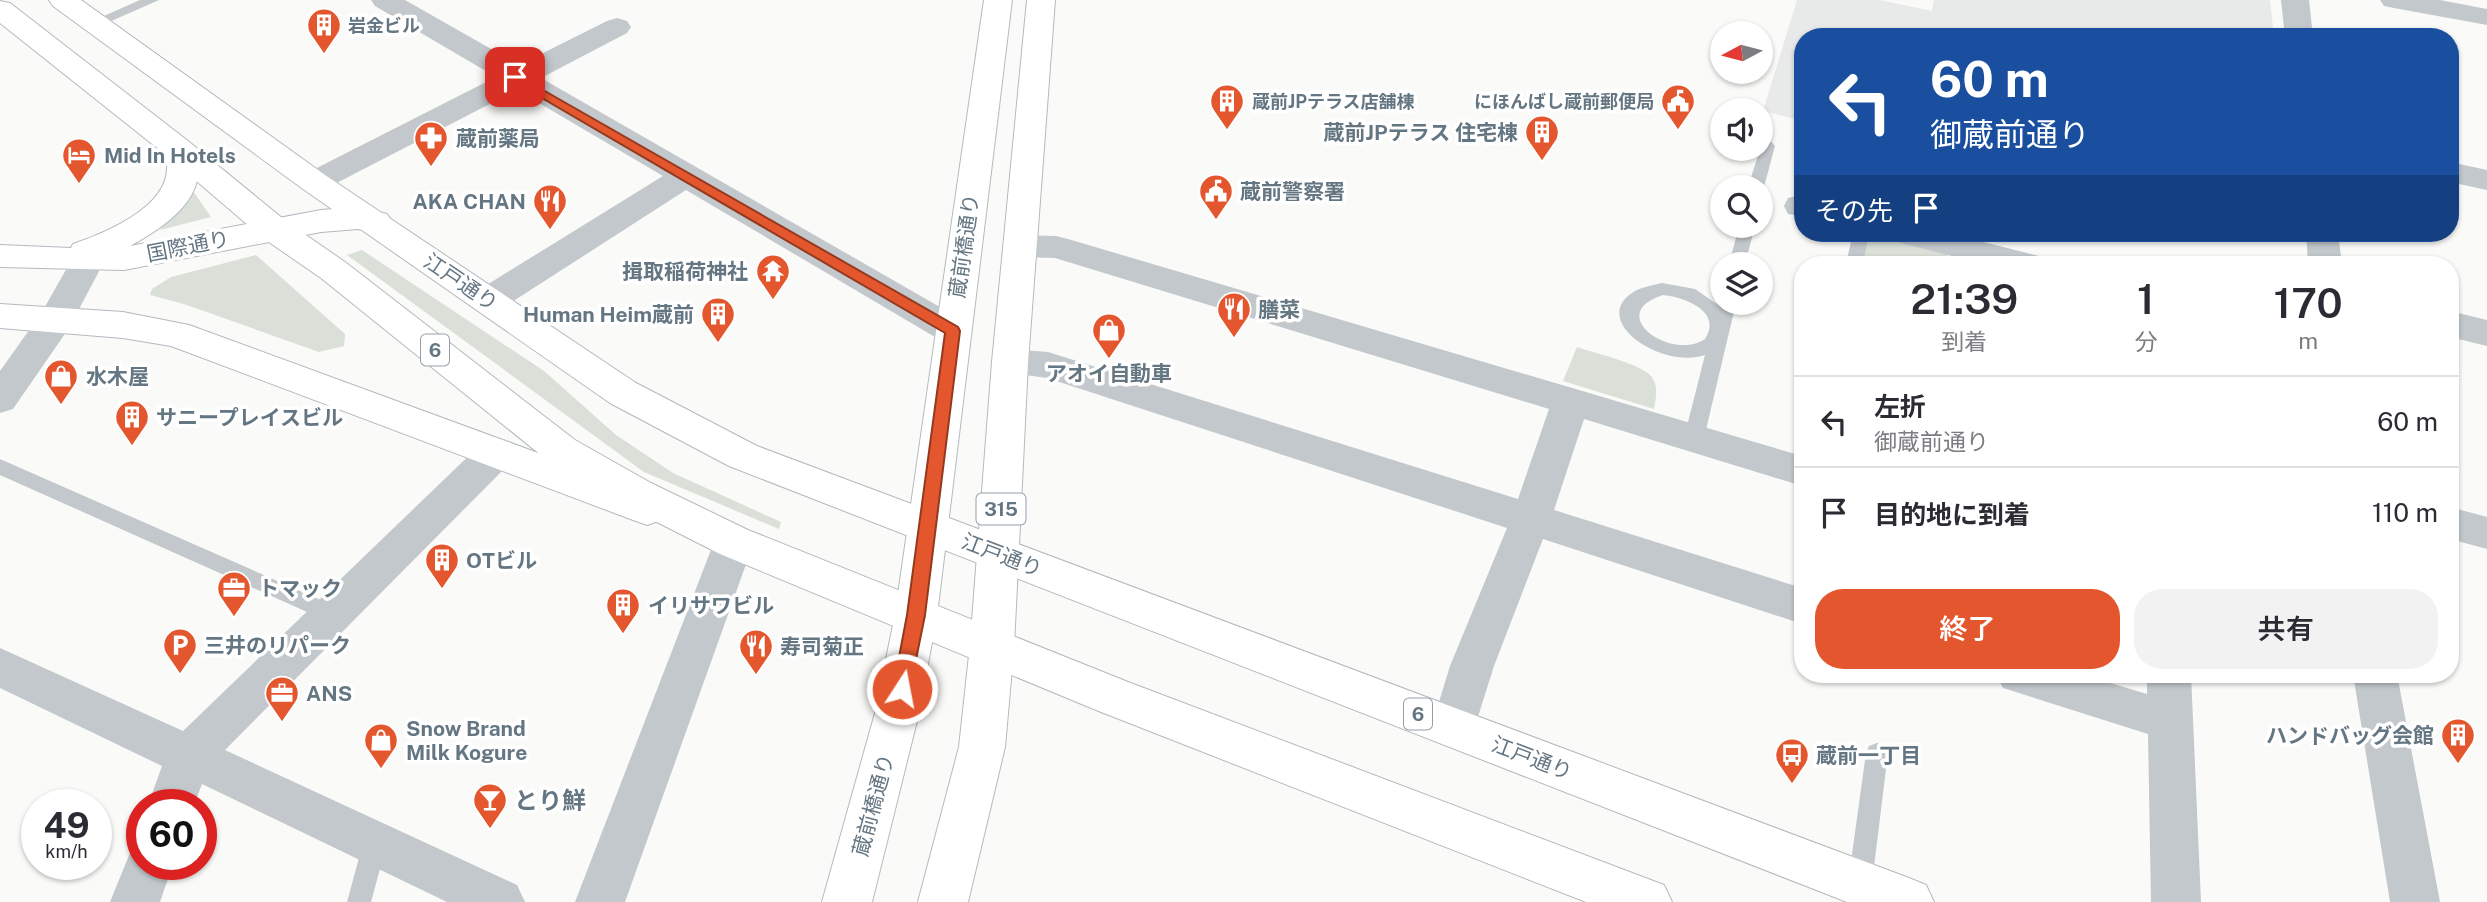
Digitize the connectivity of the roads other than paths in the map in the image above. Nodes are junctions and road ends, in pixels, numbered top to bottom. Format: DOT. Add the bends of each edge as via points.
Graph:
graph roads {
  1 [pos="63,0"];
  2 [pos="152,0"];
  3 [pos="385,0"];
  4 [pos="998,0"];
  5 [pos="1041,0"];
  6 [pos="2295,0"];
  7 [pos="2394,0"];
  8 [pos="0,9"];
  9 [pos="2487,17"];
  10 [pos="95,23"];
  11 [pos="617,27"];
  12 [pos="2298,28"];
  13 [pos="515,77"];
  14 [pos="177,148"];
  15 [pos="2459,174"];
  16 [pos="684,177"];
  17 [pos="2487,180"];
  18 [pos="314,182"];
  19 [pos="374,222"];
  20 [pos="275,230"];
  21 [pos="1940,242"];
  22 [pos="1021,246"];
  23 [pos="0,256"];
  24 [pos="1996,256"];
  25 [pos="74,260"];
  26 [pos="1676,290"];
  27 [pos="1710,298"];
  28 [pos="489,300"];
  29 [pos="1724,315"];
  30 [pos="0,316"];
  31 [pos="56,319"];
  32 [pos="2459,326"];
  33 [pos="1720,330"];
  34 [pos="953,331"];
  35 [pos="2487,333"];
  36 [pos="1663,350"];
  37 [pos="1010,362"];
  38 [pos="1708,382"];
  39 [pos="0,399"];
  40 [pos="1571,401"];
  41 [pos="1694,438"];
  42 [pos="497,452"];
  43 [pos="0,467"];
  44 [pos="1794,469"];
  45 [pos="1530,521"];
  46 [pos="927,525"];
  47 [pos="2459,525"];
  48 [pos="2487,533"];
  49 [pos="734,542"];
  50 [pos="999,554"];
  51 [pos="1794,604"];
  52 [pos="332,614"];
  53 [pos="916,615"];
  54 [pos="992,646"];
  55 [pos="0,668"];
  56 [pos="2047,683"];
  57 [pos="2169,683"];
  58 [pos="2377,683"];
  59 [pos="2169,721"];
  60 [pos="1454,728"];
  61 [pos="1878,753"];
  62 [pos="189,755"];
  63 [pos="177,789"];
  64 [pos="375,843"];
  65 [pos="143,880"];
  66 [pos="1860,883"];
  67 [pos="135,902"];
  68 [pos="359,902"];
  69 [pos="500,902"];
  70 [pos="600,902"];
  71 [pos="847,902"];
  72 [pos="943,902"];
  73 [pos="1647,902"];
  74 [pos="1909,902"];
  75 [pos="2176,902"];
  76 [pos="2415,902"];
  1 -- 10 [label="main road, 江戸通り / 6"];
  2 -- 10 [label="lane"];
  3 -- 13 [label="street"];
  4 -- 34 [label="main road, 蔵前橋通り"];
  5 -- 22 [label="main road, 315"];
  6 -- 12 [label="street"];
  7 -- 9 [label="street"];
  8 -- 14 [label="main road, 6"];
  10 -- 18 [label="main road, 江戸通り / 6"];
  11 -- 13 [label="street"];
  13 -- 16 [label="street"];
  13 -- 18 [label="street"];
  14 -- 20 [label="main road, 6"];
  14 -- 25 [label="main road" via="185,160 186,174 165,206 120,238"];
  15 -- 17 [label="street"];
  16 -- 28 [label="street"];
  16 -- 34 [label="street"];
  18 -- 19 [label="main road, 江戸通り / 6"];
  19 -- 20 [label="main road, 国際通り" via="340,218"];
  19 -- 28 [label="main road, 江戸通り / 6"];
  20 -- 25 [label="main road, 国際通り" via="124,259"];
  20 -- 49 [label="main road, 6" via="333,270 561,450"];
  21 -- 24 [label="street"];
  22 -- 37 [label="main road, 315"];
  22 -- 40 [label="street" via="1056,247"];
  23 -- 25 [label="main road, 国際通り"];
  25 -- 31 [label="street"];
  26 -- 27 [label="lane"];
  26 -- 33 [label="lane" via="1714,310"];
  26 -- 36 [label="lane" via="1637,297 1628,314 1637,335"];
  28 -- 46 [label="main road, 江戸通り / 6" via="623,393 743,456"];
  29 -- 33 [label="lane"];
  30 -- 31 [label="main road"];
  31 -- 39 [label="street"];
  31 -- 42 [label="main road" via="176,334"];
  32 -- 35 [label="street"];
  33 -- 36 [label="lane" via="1717,340 1707,347 1679,353"];
  33 -- 38 [label="lane"];
  34 -- 46 [label="main road, 蔵前橋通り"];
  36 -- 38 [label="lane" via="1699,371"];
  37 -- 45 [label="street" via="1048,365"];
  37 -- 50 [label="main road, 315"];
  38 -- 41 [label="lane"];
  40 -- 41 [label="street"];
  40 -- 45 [label="street"];
  41 -- 44 [label="street"];
  42 -- 49 [label="main road"];
  42 -- 52 [label="street"];
  43 -- 52 [label="lane"];
  45 -- 51 [label="street"];
  45 -- 60 [label="street" via="1472,666"];
  46 -- 50 [label="main road, 江戸通り / 6"];
  46 -- 53 [label="main road, 蔵前橋通り"];
  47 -- 48 [label="street"];
  49 -- 53 [label="main road, 6"];
  49 -- 70 [label="street"];
  50 -- 54 [label="main road, 315"];
  50 -- 60 [label="main road, 江戸通り / 6"];
  52 -- 62 [label="street"];
  53 -- 54 [label="main road, 6"];
  53 -- 71 [label="main road, 蔵前橋通り" via="897,713"];
  54 -- 72 [label="main road, 315" via="982,747"];
  54 -- 73 [label="main road, 6"];
  55 -- 62 [label="street"];
  56 -- 59 [label="street"];
  57 -- 59 [label="street"];
  58 -- 76 [label="street"];
  59 -- 75 [label="street"];
  60 -- 66 [label="main road, 江戸通り / 6"];
  61 -- 66 [label="lane"];
  62 -- 63 [label="street"];
  62 -- 64 [label="street"];
  64 -- 68 [label="lane"];
  64 -- 69 [label="street"];
  65 -- 67 [label="street"];
  66 -- 74 [label="main road, 江戸通り / 6"];
}
